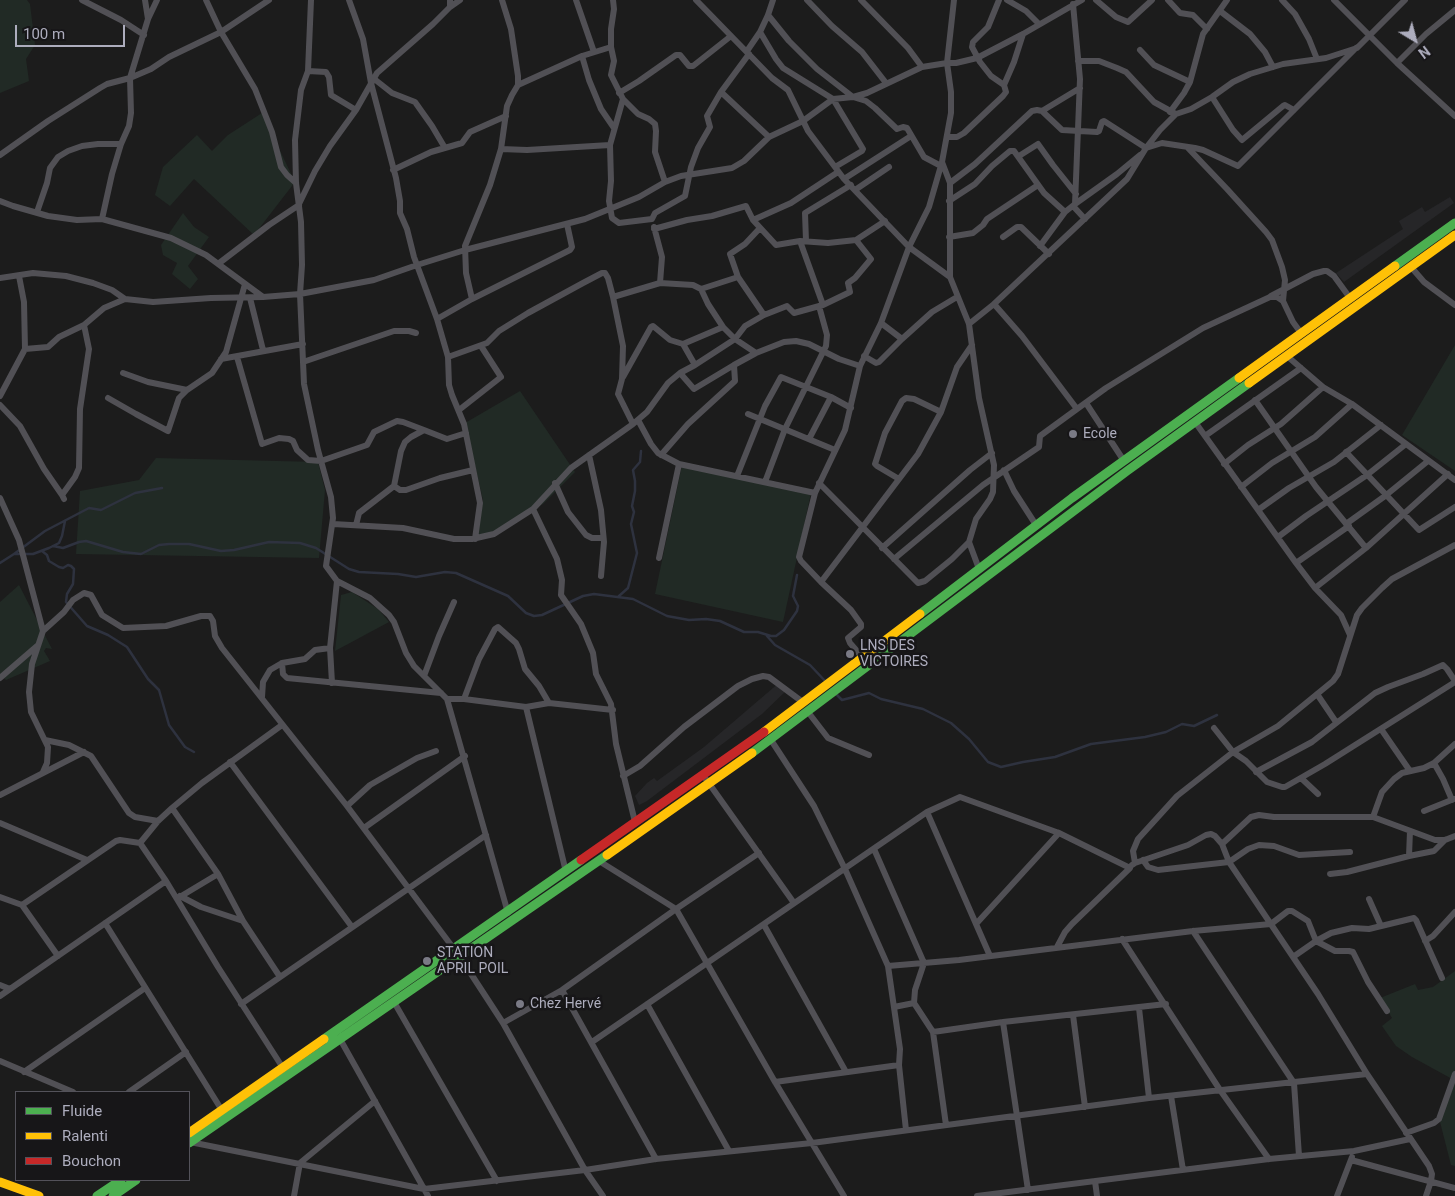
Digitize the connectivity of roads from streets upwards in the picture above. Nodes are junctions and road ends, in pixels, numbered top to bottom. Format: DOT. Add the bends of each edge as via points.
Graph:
graph roads {
  1 [pos="82,0"];
  2 [pos="145,0"];
  3 [pos="157,0"];
  4 [pos="206,0"];
  5 [pos="269,0"];
  6 [pos="311,0"];
  7 [pos="349,0"];
  8 [pos="460,0"];
  9 [pos="502,0"];
  10 [pos="576,0"];
  11 [pos="696,0"];
  12 [pos="773,0"];
  13 [pos="807,0"];
  14 [pos="954,0"];
  15 [pos="999,0"];
  16 [pos="1007,0"];
  17 [pos="1082,0"];
  18 [pos="1096,0"];
  19 [pos="1152,0"];
  20 [pos="1168,0"];
  21 [pos="1226,0"];
  22 [pos="1282,0"];
  23 [pos="1334,0"];
  24 [pos="1392,0"];
  25 [pos="1405,0"];
  26 [pos="615,1"];
  27 [pos="865,1"];
  28 [pos="1017,2"];
  29 [pos="450,3"];
  30 [pos="1073,4"];
  31 [pos="1398,6"];
  32 [pos="1455,10"];
  33 [pos="1220,11"];
  34 [pos="768,15"];
  35 [pos="148,19"];
  36 [pos="1039,24"];
  37 [pos="1207,29"];
  38 [pos="220,32"];
  39 [pos="760,32"];
  40 [pos="1022,34"];
  41 [pos="144,35"];
  42 [pos="1370,35"];
  43 [pos="730,36"];
  44 [pos="611,47"];
  45 [pos="1357,48"];
  46 [pos="1140,50"];
  47 [pos="594,52"];
  48 [pos="748,53"];
  49 [pos="582,56"];
  50 [pos="978,58"];
  51 [pos="1317,59"];
  52 [pos="1078,61"];
  53 [pos="947,63"];
  54 [pos="1397,63"];
  55 [pos="922,67"];
  56 [pos="1273,67"];
  57 [pos="308,71"];
  58 [pos="130,78"];
  59 [pos="372,80"];
  60 [pos="1190,82"];
  61 [pos="886,83"];
  62 [pos="518,85"];
  63 [pos="1004,86"];
  64 [pos="1080,88"];
  65 [pos="722,92"];
  66 [pos="621,96"];
  67 [pos="853,97"];
  68 [pos="1212,97"];
  69 [pos="833,99"];
  70 [pos="356,110"];
  71 [pos="1294,110"];
  72 [pos="1042,111"];
  73 [pos="1173,113"];
  74 [pos="506,116"];
  75 [pos="1455,116"];
  76 [pos="803,121"];
  77 [pos="614,128"];
  78 [pos="1077,130"];
  79 [pos="911,136"];
  80 [pos="769,137"];
  81 [pos="947,137"];
  82 [pos="121,144"];
  83 [pos="610,145"];
  84 [pos="445,148"];
  85 [pos="1188,148"];
  86 [pos="501,149"];
  87 [pos="1144,150"];
  88 [pos="0,155"];
  89 [pos="1019,156"];
  90 [pos="942,164"];
  91 [pos="889,167"];
  92 [pos="836,169"];
  93 [pos="393,170"];
  94 [pos="690,174"];
  95 [pos="844,179"];
  96 [pos="666,182"];
  97 [pos="296,183"];
  98 [pos="950,183"];
  99 [pos="1038,185"];
  100 [pos="853,188"];
  101 [pos="1076,194"];
  102 [pos="0,201"];
  103 [pos="950,201"];
  104 [pos="299,205"];
  105 [pos="1074,205"];
  106 [pos="610,210"];
  107 [pos="37,212"];
  108 [pos="1065,212"];
  109 [pos="102,219"];
  110 [pos="652,219"];
  111 [pos="1085,219"];
  112 [pos="753,220"];
  113 [pos="885,221"];
  114 [pos="1455,223"];
  115 [pos="567,224"];
  116 [pos="760,228"];
  117 [pos="654,229"];
  118 [pos="1455,235"];
  119 [pos="949,237"];
  120 [pos="1004,237"];
  121 [pos="856,240"];
  122 [pos="803,241"];
  123 [pos="1040,246"];
  124 [pos="909,247"];
  125 [pos="465,250"];
  126 [pos="1049,254"];
  127 [pos="218,264"];
  128 [pos="417,264"];
  129 [pos="1411,267"];
  130 [pos="19,276"];
  131 [pos="1,277"];
  132 [pos="738,277"];
  133 [pos="950,277"];
  134 [pos="660,283"];
  135 [pos="245,284"];
  136 [pos="1284,289"];
  137 [pos="701,290"];
  138 [pos="300,294"];
  139 [pos="263,297"];
  140 [pos="613,297"];
  141 [pos="957,297"];
  142 [pos="1270,297"];
  143 [pos="246,298"];
  144 [pos="1350,298"];
  145 [pos="125,299"];
  146 [pos="472,299"];
  147 [pos="1283,300"];
  148 [pos="994,304"];
  149 [pos="821,305"];
  150 [pos="1455,305"];
  151 [pos="764,315"];
  152 [pos="438,320"];
  153 [pos="881,323"];
  154 [pos="968,324"];
  155 [pos="84,325"];
  156 [pos="723,327"];
  157 [pos="416,333"];
  158 [pos="1301,333"];
  159 [pos="902,338"];
  160 [pos="735,339"];
  161 [pos="302,344"];
  162 [pos="683,344"];
  163 [pos="972,345"];
  164 [pos="481,346"];
  165 [pos="25,349"];
  166 [pos="263,350"];
  167 [pos="823,352"];
  168 [pos="756,353"];
  169 [pos="448,356"];
  170 [pos="864,356"];
  171 [pos="1287,356"];
  172 [pos="237,357"];
  173 [pos="221,359"];
  174 [pos="303,362"];
  175 [pos="695,365"];
  176 [pos="734,365"];
  177 [pos="860,366"];
  178 [pos="1301,368"];
  179 [pos="680,373"];
  180 [pos="123,374"];
  181 [pos="622,379"];
  182 [pos="806,387"];
  183 [pos="1323,387"];
  184 [pos="187,390"];
  185 [pos="0,396"];
  186 [pos="831,397"];
  187 [pos="108,398"];
  188 [pos="1255,400"];
  189 [pos="1086,403"];
  190 [pos="1352,404"];
  191 [pos="0,405"];
  192 [pos="851,408"];
  193 [pos="1077,409"];
  194 [pos="459,410"];
  195 [pos="941,412"];
  196 [pos="748,414"];
  197 [pos="760,419"];
  198 [pos="636,422"];
  199 [pos="1195,422"];
  200 [pos="1381,425"];
  201 [pos="786,428"];
  202 [pos="1275,429"];
  203 [pos="424,430"];
  204 [pos="466,434"];
  205 [pos="1205,436"];
  206 [pos="809,438"];
  207 [pos="1406,444"];
  208 [pos="835,450"];
  209 [pos="1346,452"];
  210 [pos="992,453"];
  211 [pos="1292,453"];
  212 [pos="589,455"];
  213 [pos="661,455"];
  214 [pos="321,460"];
  215 [pos="1428,460"];
  216 [pos="1124,461"];
  217 [pos="679,464"];
  218 [pos="1224,464"];
  219 [pos="473,470"];
  220 [pos="1004,470"];
  221 [pos="1448,474"];
  222 [pos="1367,475"];
  223 [pos="737,476"];
  224 [pos="1308,477"];
  225 [pos="994,478"];
  226 [pos="899,479"];
  227 [pos="1455,480"];
  228 [pos="765,482"];
  229 [pos="555,483"];
  230 [pos="819,483"];
  231 [pos="394,486"];
  232 [pos="1241,487"];
  233 [pos="815,493"];
  234 [pos="1385,496"];
  235 [pos="0,498"];
  236 [pos="1328,502"];
  237 [pos="1455,507"];
  238 [pos="533,509"];
  239 [pos="1258,510"];
  240 [pos="1404,515"];
  241 [pos="333,524"];
  242 [pos="356,525"];
  243 [pos="1036,525"];
  244 [pos="1347,525"];
  245 [pos="862,527"];
  246 [pos="1278,537"];
  247 [pos="603,538"];
  248 [pos="476,539"];
  249 [pos="969,542"];
  250 [pos="1455,545"];
  251 [pos="882,548"];
  252 [pos="1366,548"];
  253 [pos="659,558"];
  254 [pos="894,559"];
  255 [pos="1296,563"];
  256 [pos="979,569"];
  257 [pos="601,576"];
  258 [pos="337,581"];
  259 [pos="821,582"];
  260 [pos="1315,588"];
  261 [pos="454,602"];
  262 [pos="43,631"];
  263 [pos="1350,635"];
  264 [pos="38,645"];
  265 [pos="330,648"];
  266 [pos="863,658"];
  267 [pos="282,663"];
  268 [pos="424,676"];
  269 [pos="0,678"];
  270 [pos="1455,681"];
  271 [pos="332,683"];
  272 [pos="441,694"];
  273 [pos="1317,694"];
  274 [pos="823,695"];
  275 [pos="262,697"];
  276 [pos="447,699"];
  277 [pos="464,699"];
  278 [pos="549,703"];
  279 [pos="804,703"];
  280 [pos="526,707"];
  281 [pos="613,710"];
  282 [pos="808,712"];
  283 [pos="1336,722"];
  284 [pos="282,725"];
  285 [pos="1214,728"];
  286 [pos="1381,729"];
  287 [pos="45,740"];
  288 [pos="771,740"];
  289 [pos="1455,744"];
  290 [pos="436,751"];
  291 [pos="84,752"];
  292 [pos="1233,752"];
  293 [pos="869,754"];
  294 [pos="464,756"];
  295 [pos="230,762"];
  296 [pos="1434,763"];
  297 [pos="1410,770"];
  298 [pos="43,772"];
  299 [pos="1256,772"];
  300 [pos="703,775"];
  301 [pos="623,776"];
  302 [pos="1302,778"];
  303 [pos="709,784"];
  304 [pos="1318,794"];
  305 [pos="0,795"];
  306 [pos="1454,799"];
  307 [pos="348,806"];
  308 [pos="172,808"];
  309 [pos="1424,811"];
  310 [pos="927,812"];
  311 [pos="1373,817"];
  312 [pos="158,821"];
  313 [pos="0,822"];
  314 [pos="635,822"];
  315 [pos="364,828"];
  316 [pos="1410,830"];
  317 [pos="1059,833"];
  318 [pos="486,835"];
  319 [pos="1455,836"];
  320 [pos="1445,840"];
  321 [pos="140,844"];
  322 [pos="1222,844"];
  323 [pos="874,849"];
  324 [pos="1350,852"];
  325 [pos="759,853"];
  326 [pos="1410,856"];
  327 [pos="87,860"];
  328 [pos="1143,860"];
  329 [pos="599,861"];
  330 [pos="1230,862"];
  331 [pos="1132,865"];
  332 [pos="845,869"];
  333 [pos="566,872"];
  334 [pos="218,874"];
  335 [pos="1330,874"];
  336 [pos="166,881"];
  337 [pos="409,889"];
  338 [pos="0,897"];
  339 [pos="178,898"];
  340 [pos="1369,899"];
  341 [pos="794,903"];
  342 [pos="22,905"];
  343 [pos="676,909"];
  344 [pos="1455,912"];
  345 [pos="508,913"];
  346 [pos="243,921"];
  347 [pos="106,923"];
  348 [pos="976,924"];
  349 [pos="1271,924"];
  350 [pos="764,925"];
  351 [pos="1381,926"];
  352 [pos="352,927"];
  353 [pos="1192,931"];
  354 [pos="1122,939"];
  355 [pos="1316,941"];
  356 [pos="1425,941"];
  357 [pos="1057,947"];
  358 [pos="457,954"];
  359 [pos="58,956"];
  360 [pos="990,956"];
  361 [pos="1293,957"];
  362 [pos="707,962"];
  363 [pos="924,963"];
  364 [pos="888,966"];
  365 [pos="280,977"];
  366 [pos="1442,978"];
  367 [pos="0,985"];
  368 [pos="145,988"];
  369 [pos="10,989"];
  370 [pos="562,990"];
  371 [pos="0,996"];
  372 [pos="394,1002"];
  373 [pos="914,1003"];
  374 [pos="241,1004"];
  375 [pos="647,1004"];
  376 [pos="1166,1004"];
  377 [pos="894,1007"];
  378 [pos="1139,1008"];
  379 [pos="1386,1010"];
  380 [pos="1073,1015"];
  381 [pos="1003,1022"];
  382 [pos="503,1023"];
  383 [pos="933,1032"];
  384 [pos="340,1039"];
  385 [pos="592,1042"];
  386 [pos="186,1052"];
  387 [pos="0,1062"];
  388 [pos="899,1065"];
  389 [pos="283,1068"];
  390 [pos="24,1072"];
  391 [pos="846,1072"];
  392 [pos="1367,1074"];
  393 [pos="1455,1074"];
  394 [pos="775,1082"];
  395 [pos="1294,1083"];
  396 [pos="1220,1090"];
  397 [pos="71,1091"];
  398 [pos="130,1091"];
  399 [pos="1171,1096"];
  400 [pos="1149,1098"];
  401 [pos="376,1101"];
  402 [pos="1085,1107"];
  403 [pos="224,1114"];
  404 [pos="1016,1115"];
  405 [pos="946,1125"];
  406 [pos="906,1130"];
  407 [pos="1406,1133"];
  408 [pos="190,1139"];
  409 [pos="1410,1139"];
  410 [pos="190,1140"];
  411 [pos="812,1143"];
  412 [pos="729,1151"];
  413 [pos="1354,1151"];
  414 [pos="1299,1156"];
  415 [pos="656,1159"];
  416 [pos="1269,1159"];
  417 [pos="1351,1160"];
  418 [pos="300,1163"];
  419 [pos="585,1170"];
  420 [pos="1183,1170"];
  421 [pos="120,1181"];
  422 [pos="135,1181"];
  423 [pos="497,1181"];
  424 [pos="1095,1181"];
  425 [pos="1432,1181"];
  426 [pos="0,1182"];
  427 [pos="424,1188"];
  428 [pos="1028,1190"];
  429 [pos="1454,1190"];
  430 [pos="39,1196"];
  431 [pos="97,1196"];
  432 [pos="113,1196"];
  433 [pos="294,1196"];
  434 [pos="428,1196"];
  435 [pos="603,1196"];
  436 [pos="844,1196"];
  437 [pos="977,1196"];
  438 [pos="1098,1196"];
  439 [pos="1337,1196"];
  440 [pos="1426,1196"];
  1 -- 41 [label="street"];
  2 -- 35 [label="street"];
  3 -- 35 [label="street"];
  4 -- 38 [label="street"];
  5 -- 38 [label="street"];
  6 -- 57 [label="street"];
  7 -- 59 [label="street" via="363,39"];
  8 -- 29 [label="street"];
  9 -- 62 [label="street" via="512,29"];
  10 -- 47 [label="street"];
  11 -- 43 [label="street"];
  12 -- 34 [label="street"];
  13 -- 61 [label="street" via="862,52"];
  14 -- 53 [label="street"];
  15 -- 50 [label="street" via="985,31 972,44"];
  16 -- 28 [label="street"];
  17 -- 30 [label="street"];
  18 -- 19 [label="street" via="1116,17 1128,22"];
  20 -- 37 [label="street" via="1180,13 1193,15"];
  21 -- 33 [label="street"];
  22 -- 51 [label="street" via="1295,14"];
  23 -- 42 [label="street"];
  24 -- 31 [label="street"];
  25 -- 31 [label="street"];
  26 -- 44 [label="street"];
  27 -- 55 [label="street"];
  28 -- 36 [label="street"];
  29 -- 59 [label="street" via="433,24"];
  30 -- 36 [label="street"];
  30 -- 52 [label="street"];
  31 -- 42 [label="street"];
  32 -- 54 [label="street"];
  33 -- 37 [label="street"];
  33 -- 56 [label="street" via="1250,34"];
  34 -- 39 [label="street"];
  34 -- 67 [label="street" via="817,69"];
  35 -- 41 [label="street"];
  36 -- 40 [label="street"];
  37 -- 60 [label="street"];
  38 -- 58 [label="street"];
  38 -- 97 [label="street" via="256,89 283,170"];
  39 -- 48 [label="street"];
  39 -- 69 [label="street" via="783,68"];
  40 -- 50 [label="street"];
  40 -- 63 [label="street"];
  41 -- 58 [label="street"];
  42 -- 45 [label="street"];
  42 -- 54 [label="street"];
  43 -- 48 [label="street"];
  43 -- 66 [label="street" via="693,66 676,55"];
  44 -- 47 [label="street"];
  44 -- 66 [label="street" via="614,59 611,75"];
  45 -- 51 [label="street"];
  45 -- 71 [label="street"];
  46 -- 60 [label="street" via="1154,65"];
  47 -- 49 [label="street"];
  48 -- 65 [label="street"];
  48 -- 76 [label="street" via="788,90"];
  49 -- 62 [label="street"];
  49 -- 77 [label="street" via="601,109"];
  50 -- 53 [label="street"];
  50 -- 63 [label="street" via="991,76"];
  51 -- 56 [label="street"];
  52 -- 64 [label="street"];
  52 -- 73 [label="street" via="1099,61 1126,72 1154,102"];
  53 -- 55 [label="street"];
  53 -- 81 [label="street" via="951,113"];
  54 -- 75 [label="street"];
  55 -- 61 [label="street"];
  56 -- 68 [label="street" via="1240,78"];
  57 -- 70 [label="street" via="326,72 331,95"];
  57 -- 97 [label="street" via="301,90 295,140"];
  58 -- 82 [label="street" via="131,113"];
  58 -- 88 [label="street" via="100,88"];
  59 -- 70 [label="street"];
  59 -- 84 [label="street" via="414,102"];
  59 -- 93 [label="street"];
  60 -- 73 [label="street"];
  61 -- 67 [label="street"];
  62 -- 74 [label="street" via="507,106"];
  63 -- 81 [label="street" via="1006,92 1003,96 971,128 957,137"];
  64 -- 72 [label="street"];
  64 -- 78 [label="street"];
  65 -- 80 [label="street"];
  65 -- 94 [label="street" via="707,116 710,127 698,148"];
  66 -- 77 [label="street"];
  66 -- 96 [label="street" via="638,114 655,124 655,156"];
  67 -- 69 [label="street"];
  67 -- 79 [label="street" via="866,101 897,129 906,128"];
  68 -- 71 [label="street" via="1242,140 1281,107 1285,105"];
  68 -- 73 [label="street" via="1191,109"];
  69 -- 76 [label="street"];
  69 -- 92 [label="street" via="863,150"];
  70 -- 104 [label="street" via="315,171"];
  71 -- 85 [label="street" via="1238,166 1204,150"];
  72 -- 78 [label="street" via="1059,129"];
  72 -- 98 [label="street" via="1032,112"];
  73 -- 87 [label="street"];
  74 -- 84 [label="street" via="470,132 462,143"];
  74 -- 86 [label="street"];
  76 -- 80 [label="street"];
  76 -- 92 [label="street"];
  77 -- 83 [label="street"];
  78 -- 87 [label="street" via="1098,132 1104,122"];
  78 -- 101 [label="street"];
  79 -- 90 [label="street" via="924,157"];
  79 -- 95 [label="street"];
  80 -- 94 [label="street" via="736,166"];
  81 -- 90 [label="street"];
  82 -- 107 [label="street" via="82,146 58,157 50,168"];
  82 -- 109 [label="street"];
  83 -- 86 [label="street"];
  83 -- 106 [label="street"];
  84 -- 93 [label="street"];
  85 -- 87 [label="street" via="1162,143"];
  85 -- 136 [label="street" via="1269,236 1279,256"];
  86 -- 125 [label="street"];
  87 -- 105 [label="street"];
  87 -- 111 [label="street" via="1127,179"];
  89 -- 99 [label="street"];
  89 -- 101 [label="street" via="1038,144"];
  89 -- 103 [label="street" via="1010,151 975,184"];
  90 -- 98 [label="street"];
  90 -- 124 [label="street" via="929,207"];
  91 -- 100 [label="street"];
  92 -- 95 [label="street"];
  92 -- 112 [label="street" via="792,203"];
  93 -- 128 [label="street" via="400,213"];
  94 -- 96 [label="street"];
  94 -- 110 [label="street" via="685,196 655,213"];
  95 -- 100 [label="street"];
  96 -- 106 [label="street"];
  97 -- 104 [label="street"];
  98 -- 103 [label="street"];
  99 -- 108 [label="street"];
  99 -- 119 [label="street" via="987,219 973,233"];
  100 -- 113 [label="street"];
  100 -- 122 [label="street" via="805,214"];
  101 -- 105 [label="street"];
  102 -- 107 [label="street"];
  103 -- 119 [label="street"];
  104 -- 127 [label="street"];
  104 -- 138 [label="street"];
  105 -- 108 [label="street"];
  105 -- 111 [label="street"];
  106 -- 110 [label="street" via="612,218 619,223"];
  106 -- 115 [label="street"];
  107 -- 109 [label="street" via="77,220"];
  108 -- 123 [label="street"];
  109 -- 127 [label="street" via="171,238"];
  110 -- 117 [label="street"];
  111 -- 126 [label="street"];
  112 -- 116 [label="street"];
  112 -- 117 [label="street" via="746,206"];
  113 -- 121 [label="street"];
  113 -- 124 [label="street"];
  114 -- 144 [label="street"];
  115 -- 125 [label="street"];
  115 -- 146 [label="street" via="570,250"];
  116 -- 122 [label="street" via="776,245"];
  116 -- 132 [label="street" via="730,254"];
  117 -- 134 [label="street" via="662,257"];
  118 -- 129 [label="street"];
  119 -- 133 [label="street"];
  120 -- 123 [label="street" via="1020,226"];
  121 -- 122 [label="street"];
  121 -- 149 [label="street" via="871,260 848,283 850,292"];
  122 -- 149 [label="street"];
  123 -- 126 [label="street"];
  124 -- 133 [label="street"];
  124 -- 153 [label="street"];
  125 -- 128 [label="street"];
  125 -- 146 [label="street"];
  126 -- 148 [label="street"];
  127 -- 135 [label="street"];
  128 -- 138 [label="street" via="374,280"];
  128 -- 152 [label="street"];
  129 -- 150 [label="street" via="1424,282"];
  129 -- 171 [label="street"];
  130 -- 131 [label="street"];
  130 -- 145 [label="street" via="33,273 78,278 112,290"];
  130 -- 165 [label="street" via="24,302"];
  132 -- 137 [label="street"];
  132 -- 151 [label="street"];
  133 -- 141 [label="street"];
  134 -- 137 [label="street" via="695,285"];
  134 -- 140 [label="street"];
  135 -- 139 [label="street"];
  135 -- 143 [label="street"];
  136 -- 142 [label="street"];
  136 -- 144 [label="street" via="1313,274 1327,271"];
  136 -- 147 [label="street"];
  137 -- 156 [label="street"];
  138 -- 139 [label="street"];
  138 -- 161 [label="street"];
  139 -- 143 [label="street"];
  140 -- 164 [label="street" via="608,278 602,273 498,331"];
  140 -- 181 [label="street" via="623,346"];
  141 -- 154 [label="street"];
  141 -- 159 [label="street" via="933,311"];
  142 -- 147 [label="street"];
  142 -- 189 [label="street" via="1203,328"];
  143 -- 145 [label="street" via="154,302"];
  143 -- 166 [label="street"];
  143 -- 173 [label="street"];
  144 -- 158 [label="street"];
  145 -- 155 [label="street" via="104,308"];
  146 -- 152 [label="street"];
  147 -- 158 [label="street"];
  148 -- 154 [label="street"];
  148 -- 193 [label="street"];
  149 -- 151 [label="street" via="794,314 787,306"];
  149 -- 167 [label="street" via="827,335"];
  151 -- 160 [label="street" via="742,328"];
  152 -- 169 [label="street"];
  153 -- 159 [label="street"];
  153 -- 170 [label="street"];
  154 -- 163 [label="street"];
  155 -- 165 [label="street" via="59,337 48,347"];
  155 -- 191 [label="street" via="89,349 80,409 79,468 63,497 20,426"];
  156 -- 160 [label="street"];
  156 -- 162 [label="street"];
  157 -- 174 [label="street" via="394,330"];
  158 -- 216 [label="street"];
  159 -- 170 [label="street" via="879,362"];
  160 -- 168 [label="street"];
  160 -- 175 [label="street"];
  161 -- 166 [label="street"];
  161 -- 174 [label="street"];
  162 -- 175 [label="street"];
  162 -- 181 [label="street" via="670,340 652,327"];
  163 -- 195 [label="street" via="957,367"];
  163 -- 210 [label="street" via="979,398"];
  164 -- 169 [label="street"];
  164 -- 194 [label="street" via="501,377"];
  165 -- 185 [label="street"];
  166 -- 172 [label="street"];
  167 -- 168 [label="street" via="796,341"];
  167 -- 177 [label="street"];
  167 -- 182 [label="street"];
  168 -- 176 [label="street"];
  169 -- 194 [label="street" via="449,385"];
  170 -- 177 [label="street"];
  171 -- 178 [label="street"];
  171 -- 199 [label="street"];
  172 -- 173 [label="street"];
  172 -- 214 [label="street" via="261,443 289,438 308,460"];
  173 -- 184 [label="street" via="212,373"];
  174 -- 214 [label="street" via="304,384"];
  175 -- 179 [label="street"];
  176 -- 179 [label="street" via="694,388"];
  176 -- 213 [label="street" via="735,381 688,424"];
  177 -- 192 [label="street"];
  178 -- 183 [label="street"];
  178 -- 188 [label="street"];
  179 -- 198 [label="street"];
  180 -- 184 [label="street"];
  181 -- 198 [label="street" via="618,394"];
  182 -- 186 [label="street"];
  182 -- 197 [label="street" via="781,377"];
  182 -- 201 [label="street"];
  183 -- 190 [label="street"];
  183 -- 202 [label="street"];
  184 -- 187 [label="street" via="178,401 168,430"];
  186 -- 192 [label="street"];
  186 -- 206 [label="street"];
  188 -- 202 [label="street"];
  188 -- 205 [label="street"];
  189 -- 193 [label="street"];
  189 -- 216 [label="street"];
  190 -- 200 [label="street"];
  190 -- 211 [label="street" via="1316,437"];
  192 -- 208 [label="street"];
  193 -- 220 [label="street" via="1042,434 1038,447"];
  194 -- 204 [label="street"];
  195 -- 226 [label="street" via="918,454"];
  195 -- 226 [label="street" via="914,399 902,401 885,433 875,464"];
  196 -- 197 [label="street"];
  197 -- 201 [label="street"];
  197 -- 223 [label="street"];
  198 -- 212 [label="street"];
  198 -- 213 [label="street"];
  199 -- 205 [label="street"];
  199 -- 274 [label="street" via="838,689"];
  200 -- 207 [label="street"];
  200 -- 209 [label="street"];
  201 -- 206 [label="street"];
  201 -- 228 [label="street"];
  202 -- 211 [label="street"];
  202 -- 218 [label="street"];
  203 -- 204 [label="street" via="447,439"];
  203 -- 214 [label="street" via="397,421 374,432 367,445"];
  203 -- 231 [label="street" via="402,447"];
  204 -- 219 [label="street"];
  205 -- 218 [label="street"];
  206 -- 208 [label="street"];
  207 -- 215 [label="street"];
  207 -- 222 [label="street"];
  208 -- 230 [label="street"];
  209 -- 222 [label="street"];
  209 -- 224 [label="street"];
  210 -- 225 [label="street"];
  210 -- 251 [label="street"];
  211 -- 224 [label="street"];
  211 -- 232 [label="street"];
  212 -- 229 [label="street"];
  212 -- 247 [label="street" via="600,504"];
  213 -- 217 [label="street"];
  214 -- 241 [label="street" via="331,497"];
  215 -- 221 [label="street"];
  215 -- 234 [label="street"];
  216 -- 243 [label="street"];
  217 -- 223 [label="street"];
  217 -- 253 [label="street"];
  218 -- 232 [label="street"];
  219 -- 231 [label="street" via="406,490"];
  219 -- 248 [label="street" via="480,503"];
  220 -- 225 [label="street"];
  220 -- 243 [label="street"];
  221 -- 227 [label="street"];
  221 -- 240 [label="street"];
  222 -- 234 [label="street"];
  222 -- 236 [label="street"];
  223 -- 228 [label="street"];
  224 -- 236 [label="street"];
  224 -- 239 [label="street"];
  225 -- 249 [label="street" via="990,500 976,519"];
  225 -- 254 [label="street"];
  226 -- 245 [label="street"];
  228 -- 233 [label="street"];
  229 -- 238 [label="street"];
  229 -- 247 [label="street" via="568,512 586,535"];
  230 -- 233 [label="street"];
  230 -- 245 [label="street"];
  231 -- 242 [label="street" via="359,513"];
  232 -- 239 [label="street"];
  233 -- 259 [label="street" via="799,557"];
  234 -- 240 [label="street"];
  234 -- 244 [label="street"];
  235 -- 262 [label="street" via="19,540"];
  236 -- 244 [label="street"];
  236 -- 246 [label="street"];
  237 -- 240 [label="street" via="1420,530"];
  238 -- 248 [label="street" via="498,532"];
  238 -- 281 [label="street" via="557,559 562,580 561,595 581,624 593,653 596,674"];
  239 -- 246 [label="street"];
  240 -- 252 [label="street"];
  241 -- 242 [label="street"];
  241 -- 258 [label="street" via="326,564"];
  242 -- 248 [label="street" via="403,528 454,539"];
  243 -- 256 [label="street"];
  244 -- 252 [label="street"];
  244 -- 255 [label="street"];
  245 -- 251 [label="street"];
  245 -- 259 [label="street"];
  246 -- 255 [label="street"];
  247 -- 257 [label="street"];
  249 -- 254 [label="street" via="921,583 916,582"];
  249 -- 256 [label="street"];
  250 -- 263 [label="street" via="1392,579 1362,608"];
  251 -- 254 [label="street"];
  252 -- 260 [label="street"];
  255 -- 260 [label="street"];
  256 -- 266 [label="street"];
  258 -- 265 [label="street"];
  258 -- 268 [label="street" via="370,598 389,615 406,653"];
  259 -- 266 [label="street" via="861,624 848,638"];
  260 -- 263 [label="street" via="1341,615"];
  261 -- 268 [label="street"];
  262 -- 264 [label="street"];
  262 -- 275 [label="street" via="84,593 91,595 102,615 123,628 166,626 208,615 212,618 217,640"];
  263 -- 273 [label="street" via="1336,678"];
  264 -- 269 [label="street"];
  264 -- 287 [label="street" via="32,664 30,702"];
  265 -- 267 [label="street" via="312,650 305,659"];
  265 -- 271 [label="street"];
  266 -- 274 [label="street" via="832,682"];
  267 -- 271 [label="street" via="282,674 287,678"];
  267 -- 275 [label="street" via="267,674"];
  268 -- 272 [label="street"];
  270 -- 283 [label="street" via="1445,666 1438,666 1375,693"];
  270 -- 286 [label="street"];
  271 -- 272 [label="street"];
  272 -- 276 [label="street"];
  273 -- 283 [label="street"];
  273 -- 292 [label="street" via="1278,726"];
  274 -- 279 [label="street"];
  274 -- 282 [label="street"];
  275 -- 284 [label="street"];
  276 -- 277 [label="street"];
  276 -- 294 [label="street"];
  277 -- 278 [label="street" via="479,659 498,627 516,643 526,669"];
  277 -- 280 [label="street"];
  278 -- 280 [label="street"];
  278 -- 281 [label="street"];
  279 -- 300 [label="street"];
  279 -- 301 [label="street" via="769,677 752,679 738,686 640,766"];
  280 -- 333 [label="street"];
  281 -- 301 [label="street"];
  282 -- 288 [label="street"];
  282 -- 293 [label="street" via="828,738"];
  283 -- 299 [label="street" via="1300,749"];
  284 -- 295 [label="street"];
  284 -- 307 [label="street"];
  285 -- 292 [label="street"];
  286 -- 297 [label="street"];
  286 -- 302 [label="street"];
  287 -- 291 [label="street"];
  287 -- 298 [label="street" via="48,756"];
  288 -- 303 [label="street"];
  288 -- 332 [label="street" via="814,806"];
  289 -- 296 [label="street"];
  290 -- 307 [label="street" via="417,758 370,786"];
  291 -- 298 [label="street"];
  291 -- 312 [label="street" via="95,761 129,813"];
  292 -- 299 [label="street"];
  292 -- 331 [label="street" via="1177,796 1156,818 1134,845"];
  294 -- 315 [label="street"];
  294 -- 318 [label="street"];
  295 -- 308 [label="street"];
  295 -- 352 [label="street"];
  296 -- 297 [label="street"];
  296 -- 306 [label="street"];
  297 -- 311 [label="street" via="1402,773 1382,792"];
  298 -- 305 [label="street"];
  299 -- 302 [label="street" via="1267,782 1282,787"];
  300 -- 303 [label="street"];
  300 -- 314 [label="street"];
  301 -- 314 [label="street"];
  302 -- 304 [label="street"];
  303 -- 325 [label="street"];
  303 -- 329 [label="street"];
  306 -- 309 [label="street"];
  307 -- 315 [label="street"];
  308 -- 312 [label="street"];
  308 -- 334 [label="street"];
  310 -- 317 [label="street" via="963,797"];
  310 -- 323 [label="street"];
  310 -- 348 [label="street"];
  311 -- 316 [label="street"];
  311 -- 322 [label="street" via="1255,816"];
  312 -- 321 [label="street"];
  313 -- 327 [label="street"];
  314 -- 333 [label="street"];
  315 -- 337 [label="street"];
  316 -- 320 [label="street"];
  316 -- 326 [label="street"];
  317 -- 331 [label="street"];
  317 -- 348 [label="street"];
  318 -- 337 [label="street"];
  318 -- 345 [label="street"];
  319 -- 320 [label="street"];
  320 -- 326 [label="street" via="1434,851"];
  321 -- 327 [label="street" via="116,841"];
  321 -- 336 [label="street"];
  322 -- 328 [label="street" via="1215,836 1206,835 1188,845"];
  322 -- 330 [label="street"];
  323 -- 332 [label="street"];
  323 -- 363 [label="street"];
  324 -- 330 [label="street" via="1299,855 1274,846 1259,845"];
  325 -- 341 [label="street"];
  325 -- 343 [label="street"];
  326 -- 335 [label="street"];
  327 -- 342 [label="street"];
  328 -- 330 [label="street" via="1158,870"];
  328 -- 331 [label="street"];
  329 -- 343 [label="street"];
  329 -- 358 [label="street"];
  330 -- 349 [label="street"];
  331 -- 357 [label="street" via="1072,924"];
  332 -- 341 [label="street"];
  332 -- 364 [label="street"];
  333 -- 345 [label="street"];
  334 -- 339 [label="street"];
  334 -- 346 [label="street"];
  336 -- 339 [label="street"];
  336 -- 347 [label="street"];
  337 -- 352 [label="street"];
  337 -- 358 [label="street"];
  338 -- 342 [label="street"];
  339 -- 346 [label="street"];
  339 -- 374 [label="street"];
  340 -- 351 [label="street"];
  341 -- 350 [label="street"];
  342 -- 359 [label="street"];
  343 -- 362 [label="street"];
  343 -- 370 [label="street"];
  344 -- 356 [label="street"];
  345 -- 358 [label="street"];
  346 -- 365 [label="street"];
  347 -- 359 [label="street"];
  347 -- 368 [label="street"];
  348 -- 360 [label="street"];
  349 -- 353 [label="street"];
  349 -- 355 [label="street" via="1292,911 1308,921"];
  349 -- 361 [label="street"];
  350 -- 362 [label="street"];
  350 -- 391 [label="street"];
  351 -- 355 [label="street" via="1341,930"];
  351 -- 356 [label="street" via="1414,918"];
  352 -- 365 [label="street"];
  353 -- 354 [label="street"];
  353 -- 395 [label="street"];
  354 -- 357 [label="street"];
  354 -- 376 [label="street"];
  355 -- 361 [label="street"];
  355 -- 379 [label="street" via="1335,951 1353,952"];
  356 -- 366 [label="street"];
  357 -- 360 [label="street"];
  358 -- 372 [label="street"];
  358 -- 382 [label="street"];
  358 -- 389 [label="street"];
  359 -- 369 [label="street"];
  360 -- 363 [label="street"];
  361 -- 392 [label="street"];
  362 -- 375 [label="street"];
  362 -- 394 [label="street"];
  363 -- 364 [label="street"];
  363 -- 373 [label="street"];
  364 -- 377 [label="street"];
  365 -- 374 [label="street"];
  367 -- 369 [label="street"];
  368 -- 386 [label="street"];
  368 -- 390 [label="street"];
  369 -- 371 [label="street"];
  370 -- 382 [label="street"];
  370 -- 385 [label="street"];
  372 -- 384 [label="street"];
  372 -- 423 [label="street"];
  373 -- 377 [label="street"];
  373 -- 383 [label="street"];
  374 -- 389 [label="street"];
  375 -- 385 [label="street"];
  375 -- 412 [label="street"];
  376 -- 378 [label="street"];
  376 -- 396 [label="street"];
  377 -- 388 [label="street"];
  378 -- 380 [label="street"];
  378 -- 400 [label="street"];
  380 -- 381 [label="street"];
  380 -- 402 [label="street"];
  381 -- 383 [label="street"];
  381 -- 404 [label="street"];
  382 -- 419 [label="street"];
  383 -- 405 [label="street"];
  384 -- 401 [label="street"];
  384 -- 403 [label="street"];
  385 -- 415 [label="street"];
  386 -- 398 [label="street"];
  386 -- 403 [label="street"];
  387 -- 390 [label="street"];
  388 -- 391 [label="street"];
  388 -- 406 [label="street"];
  389 -- 403 [label="street"];
  390 -- 397 [label="street"];
  391 -- 394 [label="street"];
  392 -- 395 [label="street"];
  392 -- 407 [label="street"];
  393 -- 407 [label="street" via="1439,1119"];
  394 -- 411 [label="street"];
  395 -- 396 [label="street"];
  395 -- 414 [label="street"];
  396 -- 399 [label="street"];
  396 -- 416 [label="street"];
  399 -- 400 [label="street"];
  399 -- 420 [label="street"];
  400 -- 402 [label="street"];
  401 -- 418 [label="street"];
  401 -- 427 [label="street"];
  402 -- 404 [label="street"];
  403 -- 408 [label="street"];
  404 -- 405 [label="street"];
  404 -- 428 [label="street"];
  405 -- 406 [label="street"];
  406 -- 411 [label="street"];
  407 -- 409 [label="street"];
  409 -- 413 [label="street"];
  409 -- 425 [label="street" via="1429,1166"];
  410 -- 418 [label="street"];
  411 -- 412 [label="street"];
  411 -- 436 [label="street"];
  412 -- 415 [label="street"];
  413 -- 414 [label="street"];
  413 -- 417 [label="street"];
  414 -- 416 [label="street"];
  415 -- 419 [label="street"];
  416 -- 420 [label="street"];
  417 -- 425 [label="street"];
  417 -- 439 [label="street"];
  418 -- 427 [label="street"];
  418 -- 433 [label="street"];
  419 -- 423 [label="street"];
  419 -- 435 [label="street"];
  420 -- 424 [label="street"];
  421 -- 431 [label="street"];
  422 -- 432 [label="street"];
  423 -- 427 [label="street"];
  424 -- 428 [label="street"];
  424 -- 438 [label="street"];
  425 -- 429 [label="street"];
  425 -- 440 [label="street"];
  426 -- 430 [label="street"];
  427 -- 434 [label="street"];
  428 -- 437 [label="street"];
}
